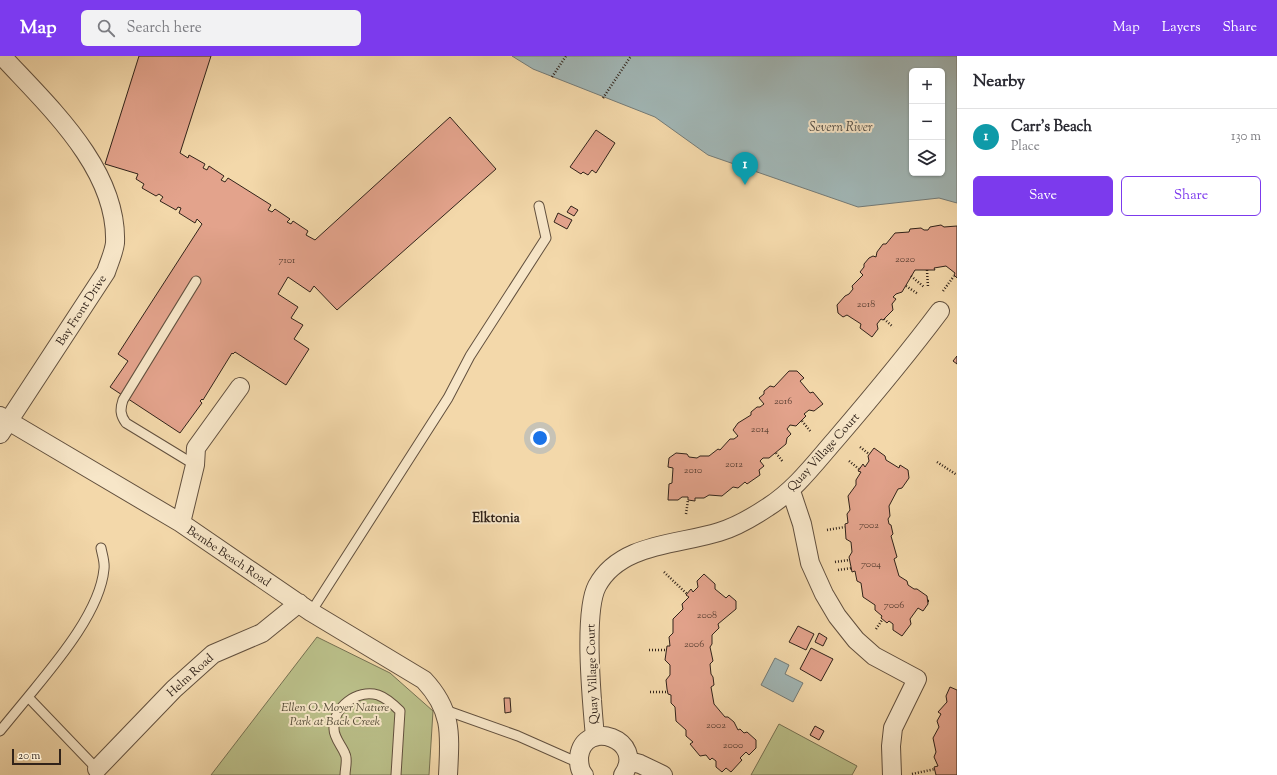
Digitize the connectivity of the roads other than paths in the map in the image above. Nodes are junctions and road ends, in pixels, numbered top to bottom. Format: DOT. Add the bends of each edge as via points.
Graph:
graph roads {
  1 [pos="2,56"];
  2 [pos="539,206"];
  3 [pos="196,280"];
  4 [pos="940,311"];
  5 [pos="240,387"];
  6 [pos="3,424"];
  7 [pos="195,465"];
  8 [pos="791,491"];
  9 [pos="181,524"];
  10 [pos="101,548"];
  11 [pos="305,607"];
  12 [pos="28,697"];
  13 [pos="444,710"];
  14 [pos="0,730"];
  15 [pos="595,737"];
  16 [pos="626,768"];
  17 [pos="581,769"];
  18 [pos="95,772"];
  19 [pos="345,775"];
  20 [pos="396,775"];
  21 [pos="448,775"];
  22 [pos="663,775"];
  23 [pos="892,775"];
  1 -- 6 [label="street, Bay Front Drive" via="61,119 90,157 113,210 115,244 106,272"];
  2 -- 11 [label="lane" via="546,238 470,356 448,398"];
  3 -- 7 [label="lane" via="122,400 121,408 121,417 126,423"];
  4 -- 8 [label="street, Quay Village Court" via="878,390"];
  5 -- 7 [label="street" via="196,448"];
  6 -- 9 [label="street, Bembe Beach Road"];
  7 -- 9 [label="street"];
  8 -- 15 [label="street, Quay Village Court" via="768,507 720,532 635,554 617,563 606,573 598,586 590,610"];
  8 -- 23 [label="street" via="802,524 810,564 837,616 856,640 874,656 917,679 893,728"];
  9 -- 11 [label="street, Bembe Beach Road"];
  10 -- 12 [label="lane" via="104,568 86,620"];
  11 -- 13 [label="street, Bembe Beach Road" via="424,680 438,695"];
  11 -- 18 [label="street, Helm Road" via="262,633 212,654 174,689"];
  12 -- 14 [label="lane"];
  12 -- 18 [label="lane"];
  13 -- 17 [label="lane" via="518,736"];
  13 -- 21 [label="street, Bembe Beach Road" via="448,725"];
  15 -- 16 [label="street" via="607,736 619,740 626,749"];
  15 -- 17 [label="street" via="586,743 580,752"];
  16 -- 22 [label="street" via="640,764"];
  19 -- 20 [label="lane" via="346,755 338,743 334,729 338,712 349,699 362,694 378,695 391,702 400,712"];
}
